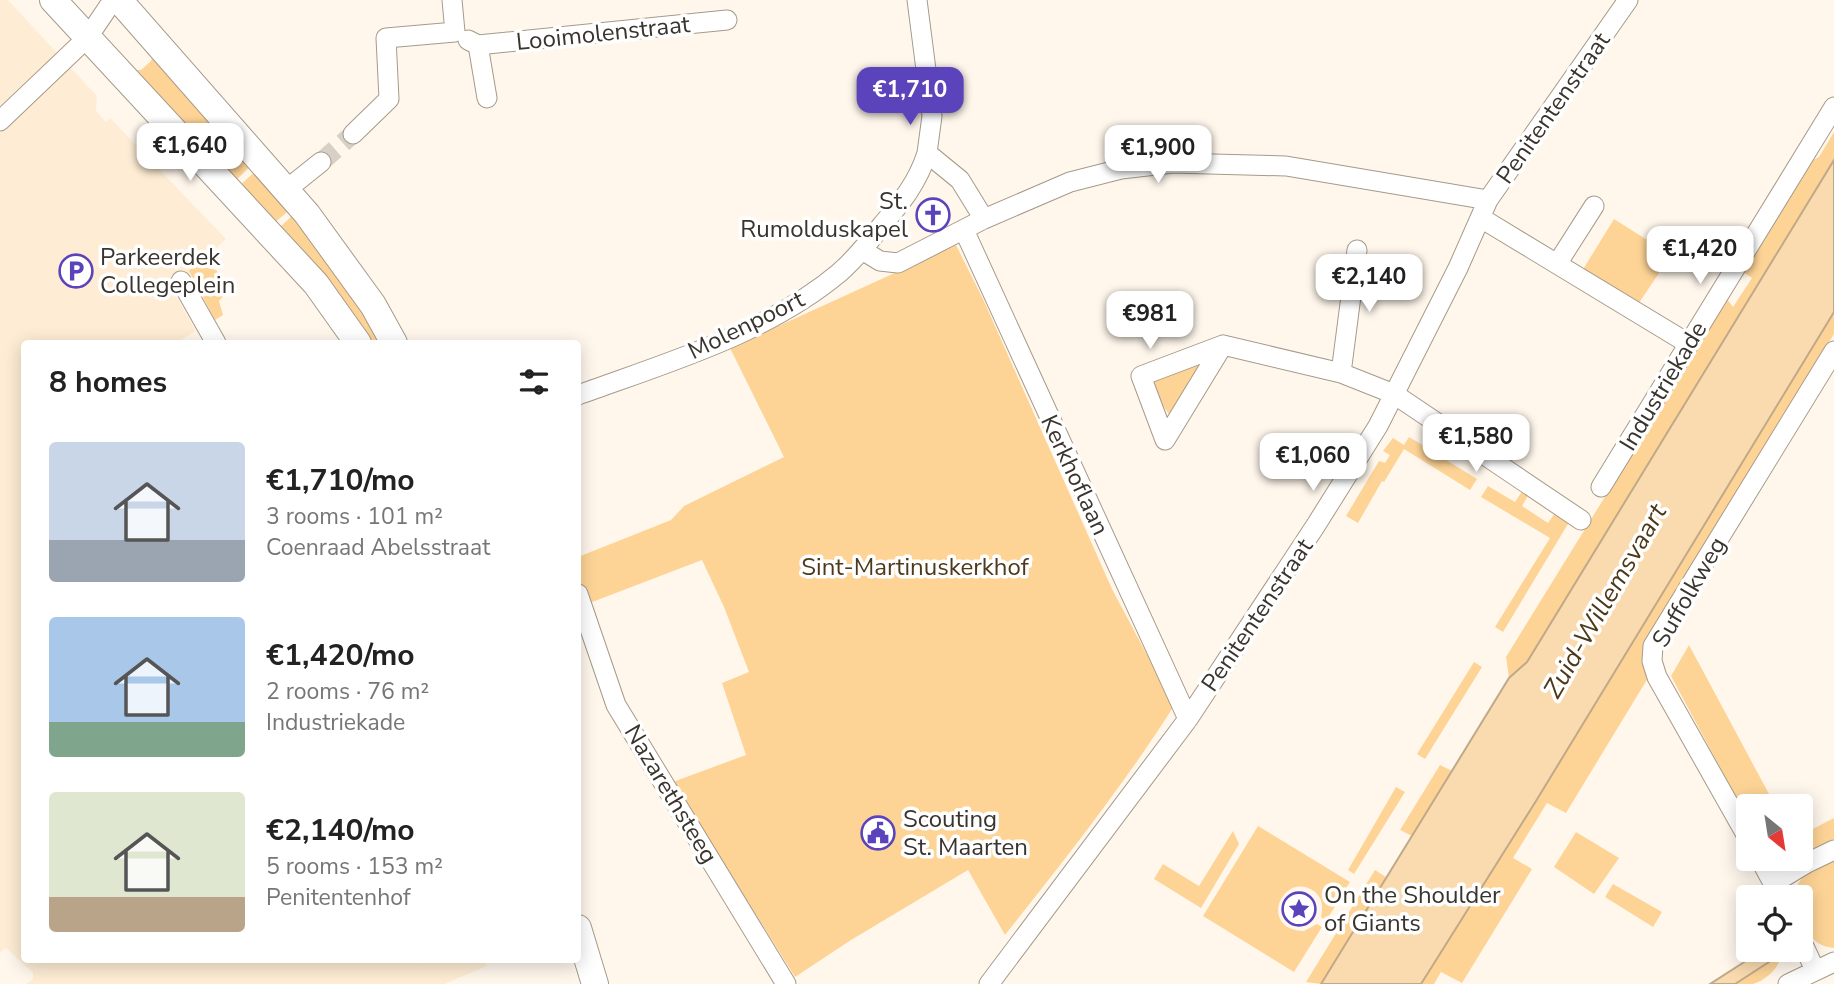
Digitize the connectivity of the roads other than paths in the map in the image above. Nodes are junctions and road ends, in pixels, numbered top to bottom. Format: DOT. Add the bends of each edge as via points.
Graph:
graph roads {
  1 [pos="52,0"];
  2 [pos="113,0"];
  3 [pos="118,0"];
  4 [pos="452,0"];
  5 [pos="917,0"];
  6 [pos="1628,0"];
  7 [pos="727,20"];
  8 [pos="455,32"];
  9 [pos="88,37"];
  10 [pos="478,45"];
  11 [pos="487,98"];
  12 [pos="1834,107"];
  13 [pos="0,121"];
  14 [pos="353,134"];
  15 [pos="927,153"];
  16 [pos="321,162"];
  17 [pos="286,190"];
  18 [pos="1594,206"];
  19 [pos="1485,209"];
  20 [pos="984,219"];
  21 [pos="964,230"];
  22 [pos="862,250"];
  23 [pos="1357,250"];
  24 [pos="1557,264"];
  25 [pos="181,281"];
  26 [pos="214,340"];
  27 [pos="356,340"];
  28 [pos="392,340"];
  29 [pos="1689,344"];
  30 [pos="1223,345"];
  31 [pos="1834,351"];
  32 [pos="1341,373"];
  33 [pos="581,394"];
  34 [pos="1394,394"];
  35 [pos="1601,487"];
  36 [pos="1581,520"];
  37 [pos="581,603"];
  38 [pos="1188,719"];
  39 [pos="1736,817"];
  40 [pos="1834,850"];
  41 [pos="1783,885"];
  42 [pos="581,938"];
  43 [pos="1811,962"];
  44 [pos="1834,962"];
  45 [pos="1815,970"];
  46 [pos="595,984"];
  47 [pos="786,984"];
  48 [pos="989,984"];
  49 [pos="1788,984"];
  1 -- 9 [label="street"];
  2 -- 9 [label="street"];
  3 -- 17 [label="street"];
  4 -- 8 [label="street"];
  5 -- 15 [label="street, Molenpoort" via="932,116"];
  6 -- 19 [label="street, Penitentenstraat"];
  7 -- 10 [label="street, Looimolenstraat"];
  8 -- 10 [label="street"];
  8 -- 14 [label="street" via="386,38 389,99"];
  9 -- 13 [label="street"];
  9 -- 27 [label="street" via="316,284"];
  10 -- 11 [label="street"];
  12 -- 29 [label="street, Industriekade"];
  15 -- 20 [label="street" via="960,180"];
  15 -- 22 [label="street, Molenpoort" via="909,191"];
  16 -- 17 [label="street"];
  17 -- 28 [label="street" via="350,271"];
  18 -- 24 [label="street"];
  19 -- 20 [label="street" via="1286,166 1173,163 1121,169 1070,182"];
  19 -- 24 [label="street"];
  19 -- 34 [label="street, Penitentenstraat"];
  20 -- 21 [label="street"];
  21 -- 22 [label="street" via="898,263 880,261"];
  21 -- 38 [label="street, Kerkhoflaan"];
  22 -- 33 [label="street, Molenpoort" via="805,298 723,342"];
  23 -- 32 [label="street"];
  24 -- 29 [label="street"];
  25 -- 26 [label="street"];
  29 -- 35 [label="street, Industriekade"];
  30 -- 30 [label="street" via="1141,376 1165,440 1172,428"];
  30 -- 32 [label="street"];
  31 -- 39 [label="street, Suffolkweg" via="1653,646 1657,677"];
  32 -- 34 [label="street"];
  34 -- 36 [label="street"];
  34 -- 38 [label="street, Penitentenstraat" via="1316,525"];
  37 -- 47 [label="street, Nazarethsteeg" via="616,705"];
  38 -- 48 [label="street, Penitentenstraat"];
  40 -- 41 [label="street" via="1807,863"];
  42 -- 46 [label="street"];
  43 -- 45 [label="street"];
  44 -- 45 [label="street"];
  45 -- 49 [label="street"];
}
